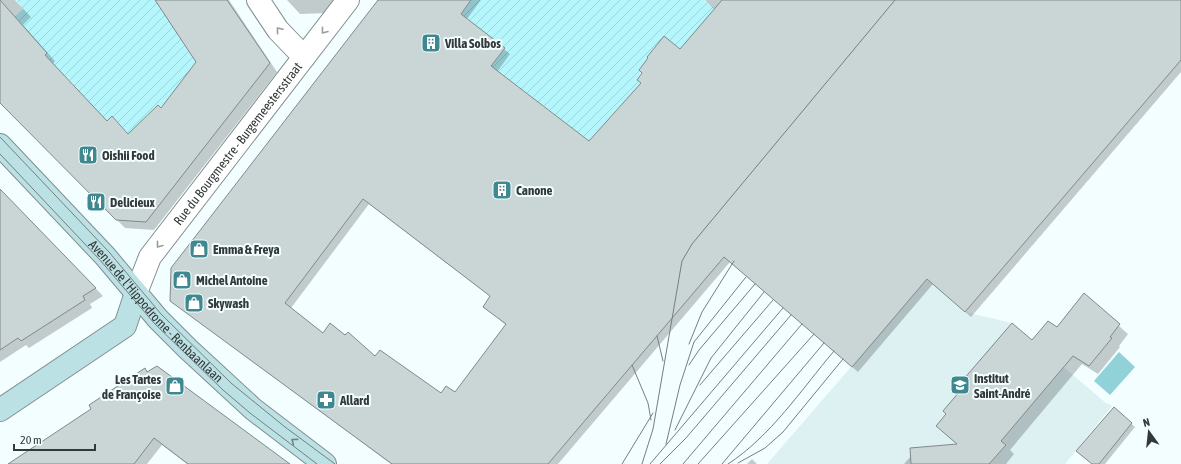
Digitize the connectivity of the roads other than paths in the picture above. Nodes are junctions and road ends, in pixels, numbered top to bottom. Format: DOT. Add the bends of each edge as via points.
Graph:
graph roads {
  1 [pos="258,0"];
  2 [pos="348,0"];
  3 [pos="304,57"];
  4 [pos="0,145"];
  5 [pos="136,293"];
  6 [pos="0,410"];
  7 [pos="325,464"];
  3 -- 1 [label="street, one-way" via="278,30"];
  2 -- 3 [label="street, Rue du Bourgmestre - Burgemeestersstraat, one-way"];
  3 -- 5 [label="street, Rue du Bourgmestre - Burgemeestersstraat, one-way" via="150,257"];
  4 -- 5 [label="main road, Avenue de l'Hippodrome - Renbaanlaan" via="105,256"];
  5 -- 6 [label="main road" via="125,326"];
  7 -- 5 [label="main road, Avenue de l'Hippodrome - Renbaanlaan, one-way" via="227,386 158,319"];
}
